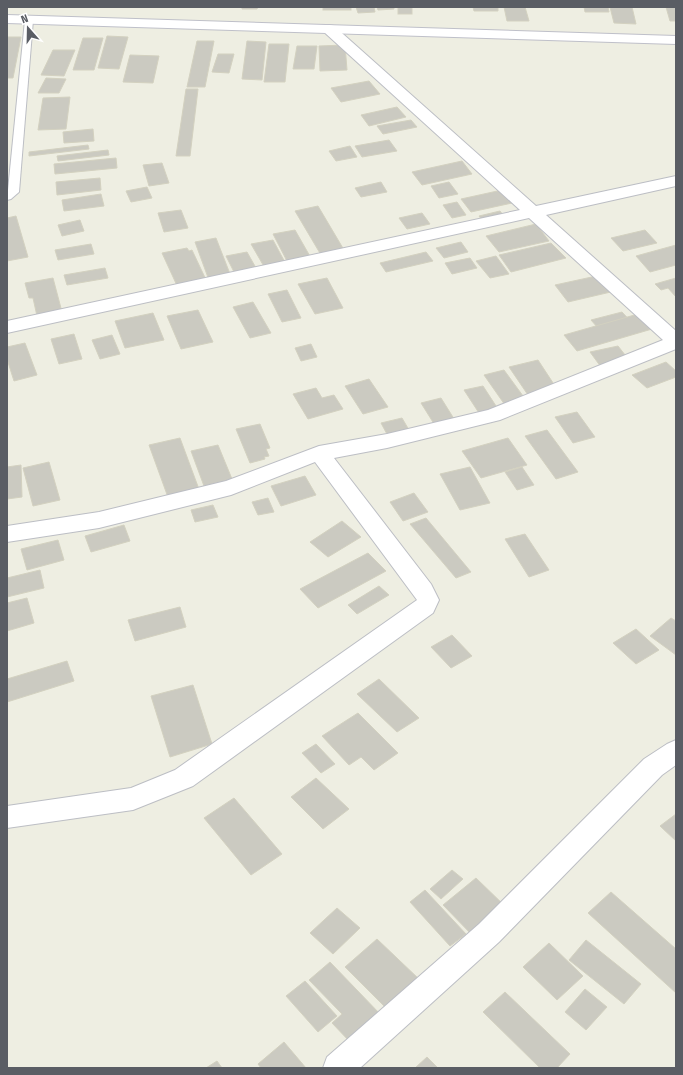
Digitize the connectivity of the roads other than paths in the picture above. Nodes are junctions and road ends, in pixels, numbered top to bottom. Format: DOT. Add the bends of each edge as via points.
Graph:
graph roads {
  1 [pos="7,19"];
  2 [pos="29,20"];
  3 [pos="329,29"];
  4 [pos="676,40"];
  5 [pos="676,181"];
  6 [pos="7,197"];
  7 [pos="532,212"];
  8 [pos="7,327"];
  9 [pos="676,341"];
  10 [pos="319,453"];
  11 [pos="7,534"];
  12 [pos="676,751"];
  13 [pos="7,817"];
  14 [pos="338,1068"];
  1 -- 2 [label="street"];
  2 -- 3 [label="street"];
  2 -- 6 [label="lane" via="14,192"];
  3 -- 4 [label="street"];
  3 -- 7 [label="street"];
  5 -- 7 [label="street"];
  7 -- 8 [label="street"];
  7 -- 9 [label="street"];
  9 -- 10 [label="street" via="492,415 387,441"];
  10 -- 11 [label="street" via="231,487 99,520"];
  10 -- 13 [label="street" via="422,590 428,600 425,607 184,778 133,799"];
  12 -- 14 [label="street" via="653,767 489,933"];
}
